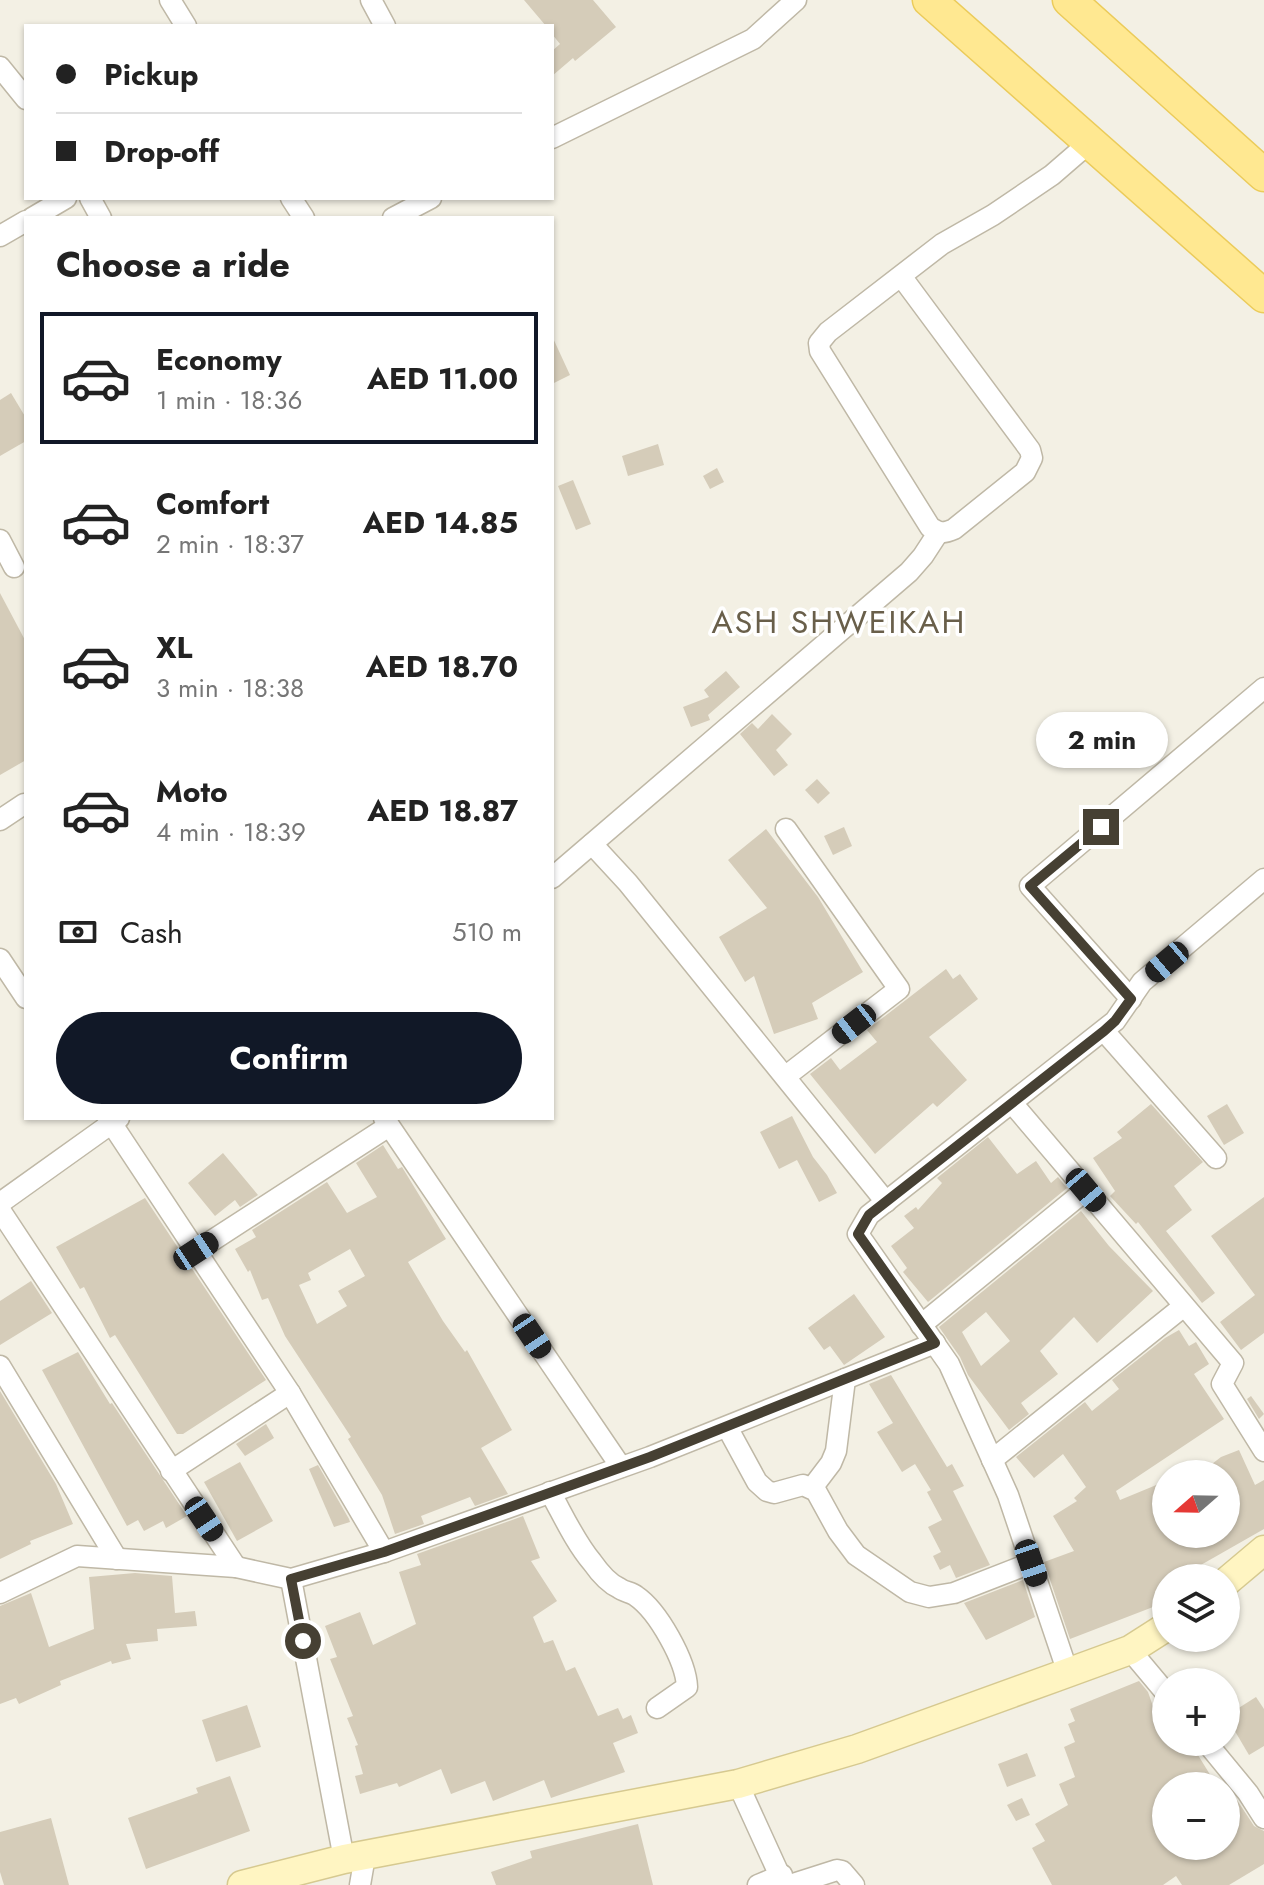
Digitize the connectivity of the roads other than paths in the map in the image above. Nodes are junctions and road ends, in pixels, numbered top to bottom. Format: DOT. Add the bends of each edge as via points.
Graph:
graph roads {
  1 [pos="170,0"];
  2 [pos="371,0"];
  3 [pos="796,0"];
  4 [pos="929,0"];
  5 [pos="1069,0"];
  6 [pos="185,24"];
  7 [pos="384,24"];
  8 [pos="0,67"];
  9 [pos="24,97"];
  10 [pos="554,137"];
  11 [pos="1089,143"];
  12 [pos="1264,175"];
  13 [pos="63,200"];
  14 [pos="427,200"];
  15 [pos="35,216"];
  16 [pos="397,216"];
  17 [pos="24,222"];
  18 [pos="0,236"];
  19 [pos="901,276"];
  20 [pos="1264,296"];
  21 [pos="938,533"];
  22 [pos="0,540"];
  23 [pos="13,567"];
  24 [pos="1264,688"];
  25 [pos="24,804"];
  26 [pos="0,820"];
  27 [pos="786,829"];
  28 [pos="592,844"];
  29 [pos="554,876"];
  30 [pos="1264,879"];
  31 [pos="0,959"];
  32 [pos="24,995"];
  33 [pos="1131,999"];
  34 [pos="1104,1031"];
  35 [pos="786,1076"];
  36 [pos="1012,1103"];
  37 [pos="113,1120"];
  38 [pos="387,1122"];
  39 [pos="1216,1158"];
  40 [pos="1086,1190"];
  41 [pos="886,1202"];
  42 [pos="0,1203"];
  43 [pos="0,1210"];
  44 [pos="196,1251"];
  45 [pos="1184,1306"];
  46 [pos="921,1325"];
  47 [pos="935,1343"];
  48 [pos="0,1366"];
  49 [pos="845,1379"];
  50 [pos="290,1393"];
  51 [pos="727,1427"];
  52 [pos="1264,1451"];
  53 [pos="992,1460"];
  54 [pos="621,1467"];
  55 [pos="171,1471"];
  56 [pos="812,1488"];
  57 [pos="550,1492"];
  58 [pos="384,1552"];
  59 [pos="1263,1554"];
  60 [pos="117,1559"];
  61 [pos="1031,1563"];
  62 [pos="236,1567"];
  63 [pos="1240,1571"];
  64 [pos="291,1579"];
  65 [pos="0,1593"];
  66 [pos="1152,1636"];
  67 [pos="1130,1650"];
  68 [pos="1068,1673"];
  69 [pos="1152,1676"];
  70 [pos="657,1708"];
  71 [pos="1218,1756"];
  72 [pos="1264,1780"];
  73 [pos="738,1784"];
  74 [pos="1248,1793"];
  75 [pos="1264,1818"];
  76 [pos="355,1858"];
  77 [pos="785,1882"];
  78 [pos="242,1885"];
  79 [pos="360,1885"];
  80 [pos="758,1885"];
  81 [pos="854,1885"];
  1 -- 6 [label="street"];
  2 -- 7 [label="street"];
  3 -- 10 [label="street" via="753,39"];
  4 -- 11 [label="main road"];
  5 -- 12 [label="main road"];
  8 -- 9 [label="street"];
  11 -- 19 [label="street" via="1052,175 952,237"];
  11 -- 20 [label="main road"];
  13 -- 15 [label="street"];
  14 -- 16 [label="street"];
  17 -- 18 [label="street"];
  19 -- 21 [label="street" via="828,332 819,343 820,351"];
  19 -- 21 [label="street" via="1032,458 1025,472 954,529"];
  21 -- 28 [label="street" via="909,572"];
  22 -- 23 [label="street"];
  24 -- 33 [label="street" via="1030,886"];
  25 -- 26 [label="street"];
  27 -- 35 [label="street" via="899,989"];
  28 -- 29 [label="street"];
  28 -- 35 [label="street"];
  30 -- 33 [label="street" via="1142,982"];
  31 -- 32 [label="street"];
  33 -- 34 [label="street"];
  34 -- 36 [label="street"];
  34 -- 39 [label="street"];
  35 -- 41 [label="street"];
  36 -- 40 [label="street"];
  36 -- 41 [label="street"];
  37 -- 42 [label="street"];
  37 -- 44 [label="street"];
  38 -- 44 [label="street"];
  38 -- 54 [label="street"];
  40 -- 45 [label="street"];
  40 -- 46 [label="street"];
  41 -- 46 [label="street" via="869,1215 858,1234"];
  43 -- 55 [label="street"];
  44 -- 50 [label="street"];
  45 -- 52 [label="street" via="1233,1363 1222,1384"];
  45 -- 53 [label="street"];
  46 -- 47 [label="street"];
  47 -- 49 [label="street"];
  47 -- 53 [label="street"];
  48 -- 60 [label="street"];
  49 -- 51 [label="street"];
  49 -- 56 [label="street" via="836,1451"];
  50 -- 55 [label="street"];
  50 -- 58 [label="street"];
  51 -- 54 [label="street"];
  51 -- 56 [label="street" via="767,1491"];
  53 -- 61 [label="street"];
  54 -- 57 [label="street"];
  55 -- 62 [label="street"];
  56 -- 61 [label="street" via="856,1555 910,1592 929,1597 954,1593"];
  57 -- 58 [label="street"];
  57 -- 70 [label="street" via="589,1560 610,1583 643,1602 679,1657 687,1687"];
  58 -- 64 [label="street"];
  59 -- 63 [label="street"];
  60 -- 62 [label="street"];
  60 -- 65 [label="street" via="77,1556"];
  61 -- 68 [label="street"];
  62 -- 64 [label="street"];
  64 -- 76 [label="street"];
  66 -- 67 [label="street"];
  67 -- 68 [label="street"];
  67 -- 69 [label="street"];
  68 -- 73 [label="street" via="857,1749"];
  71 -- 74 [label="street"];
  72 -- 74 [label="street"];
  73 -- 76 [label="street"];
  73 -- 77 [label="street"];
  74 -- 75 [label="street"];
  76 -- 78 [label="street"];
  76 -- 79 [label="street"];
  77 -- 80 [label="street"];
  77 -- 81 [label="street" via="837,1870"];
}
